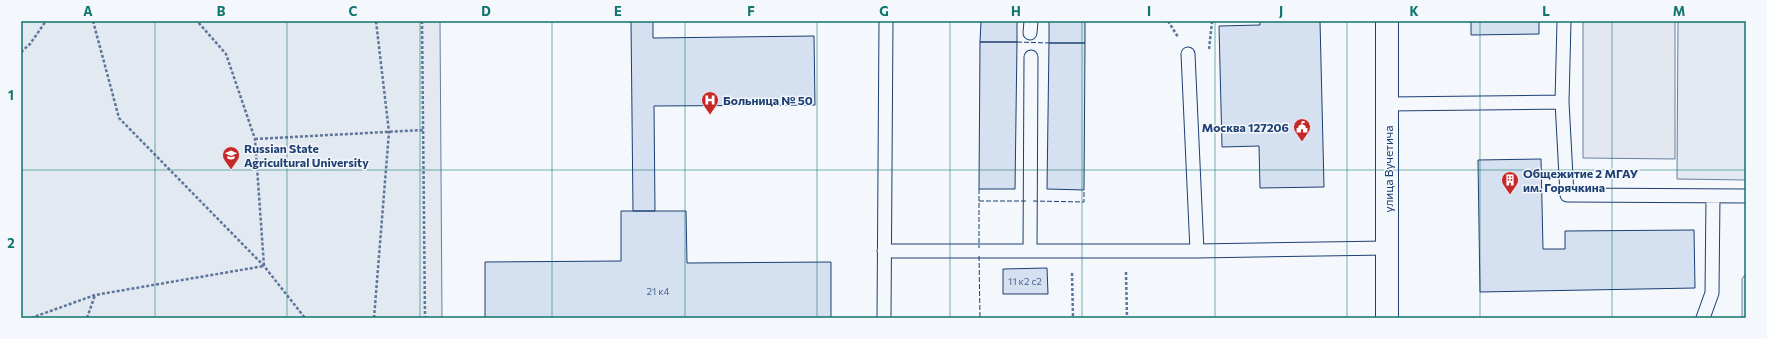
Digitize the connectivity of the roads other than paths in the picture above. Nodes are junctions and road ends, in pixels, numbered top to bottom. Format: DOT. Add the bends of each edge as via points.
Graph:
graph roads {
  1 [pos="886,21"];
  2 [pos="1387,21"];
  3 [pos="1564,21"];
  4 [pos="1188,54"];
  5 [pos="1031,57"];
  6 [pos="1562,102"];
  7 [pos="1388,104"];
  8 [pos="1713,196"];
  9 [pos="1746,196"];
  10 [pos="1388,248"];
  11 [pos="884,251"];
  12 [pos="1030,251"];
  13 [pos="1197,251"];
  14 [pos="884,318"];
  15 [pos="1387,318"];
  16 [pos="1703,318"];
  1 -- 11 [label="lane"];
  2 -- 7 [label="street, улица Вучетича"];
  3 -- 6 [label="lane"];
  4 -- 13 [label="lane"];
  5 -- 12 [label="lane"];
  6 -- 7 [label="lane"];
  6 -- 8 [label="lane" via="1567,195"];
  7 -- 10 [label="street, улица Вучетича"];
  8 -- 9 [label="lane"];
  8 -- 16 [label="lane" via="1712,294"];
  10 -- 13 [label="lane"];
  10 -- 15 [label="street, улица Вучетича"];
  11 -- 12 [label="lane"];
  11 -- 14 [label="lane"];
  12 -- 13 [label="lane"];
}
